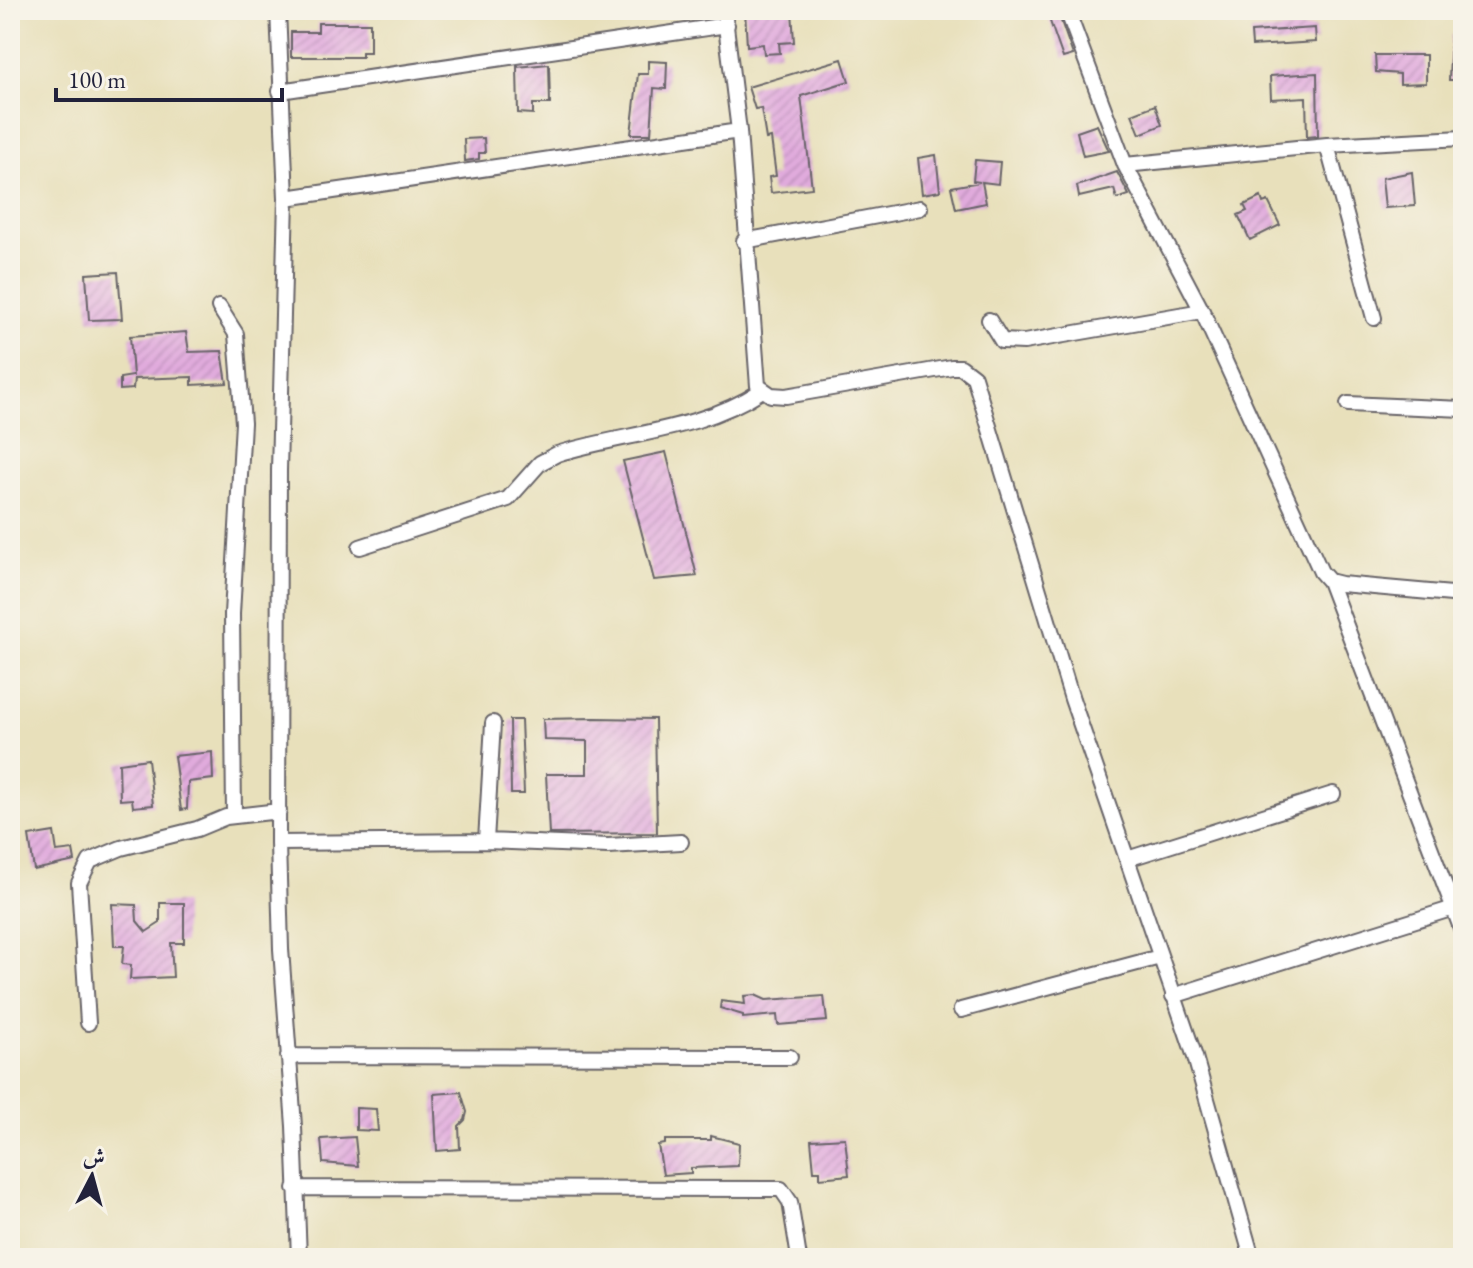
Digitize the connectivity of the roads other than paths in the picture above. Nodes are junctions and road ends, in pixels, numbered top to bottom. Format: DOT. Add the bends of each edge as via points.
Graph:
graph roads {
  1 [pos="278,10"];
  2 [pos="1067,10"];
  3 [pos="725,18"];
  4 [pos="280,91"];
  5 [pos="739,131"];
  6 [pos="1463,138"];
  7 [pos="1327,145"];
  8 [pos="1125,165"];
  9 [pos="286,198"];
  10 [pos="920,208"];
  11 [pos="744,241"];
  12 [pos="219,307"];
  13 [pos="1202,311"];
  14 [pos="1374,318"];
  15 [pos="989,320"];
  16 [pos="761,391"];
  17 [pos="1348,404"];
  18 [pos="1463,409"];
  19 [pos="360,547"];
  20 [pos="1329,581"];
  21 [pos="1463,595"];
  22 [pos="493,723"];
  23 [pos="1333,794"];
  24 [pos="279,811"];
  25 [pos="234,816"];
  26 [pos="486,841"];
  27 [pos="681,842"];
  28 [pos="278,843"];
  29 [pos="1127,859"];
  30 [pos="1454,908"];
  31 [pos="1463,933"];
  32 [pos="1160,957"];
  33 [pos="1173,996"];
  34 [pos="961,1010"];
  35 [pos="88,1023"];
  36 [pos="288,1056"];
  37 [pos="790,1057"];
  38 [pos="295,1188"];
  39 [pos="299,1258"];
  40 [pos="799,1258"];
  41 [pos="1252,1258"];
  1 -- 4 [label="street"];
  2 -- 8 [label="street"];
  3 -- 4 [label="street"];
  3 -- 5 [label="street"];
  4 -- 9 [label="street"];
  5 -- 9 [label="street"];
  5 -- 11 [label="street"];
  6 -- 7 [label="street"];
  7 -- 8 [label="street"];
  7 -- 14 [label="street"];
  8 -- 13 [label="street"];
  9 -- 24 [label="street"];
  10 -- 11 [label="street"];
  11 -- 16 [label="street"];
  12 -- 25 [label="street" via="236,334 243,423 232,614"];
  13 -- 15 [label="street" via="1024,342 1002,341"];
  13 -- 20 [label="street" via="1308,549"];
  16 -- 19 [label="street" via="677,427 557,454 540,463 508,499"];
  16 -- 29 [label="street" via="786,396 952,367 974,377 1072,699"];
  17 -- 18 [label="street"];
  20 -- 21 [label="street"];
  20 -- 30 [label="street"];
  22 -- 26 [label="street"];
  23 -- 29 [label="street"];
  24 -- 25 [label="street"];
  24 -- 28 [label="street"];
  25 -- 35 [label="street" via="90,861 79,883"];
  26 -- 27 [label="street" via="608,846"];
  26 -- 28 [label="street"];
  28 -- 36 [label="street"];
  29 -- 32 [label="street"];
  30 -- 31 [label="street"];
  30 -- 33 [label="street"];
  32 -- 33 [label="street"];
  32 -- 34 [label="street"];
  33 -- 41 [label="street"];
  36 -- 37 [label="street"];
  36 -- 38 [label="street"];
  38 -- 39 [label="street"];
  38 -- 40 [label="street" via="781,1189 790,1202"];
}
